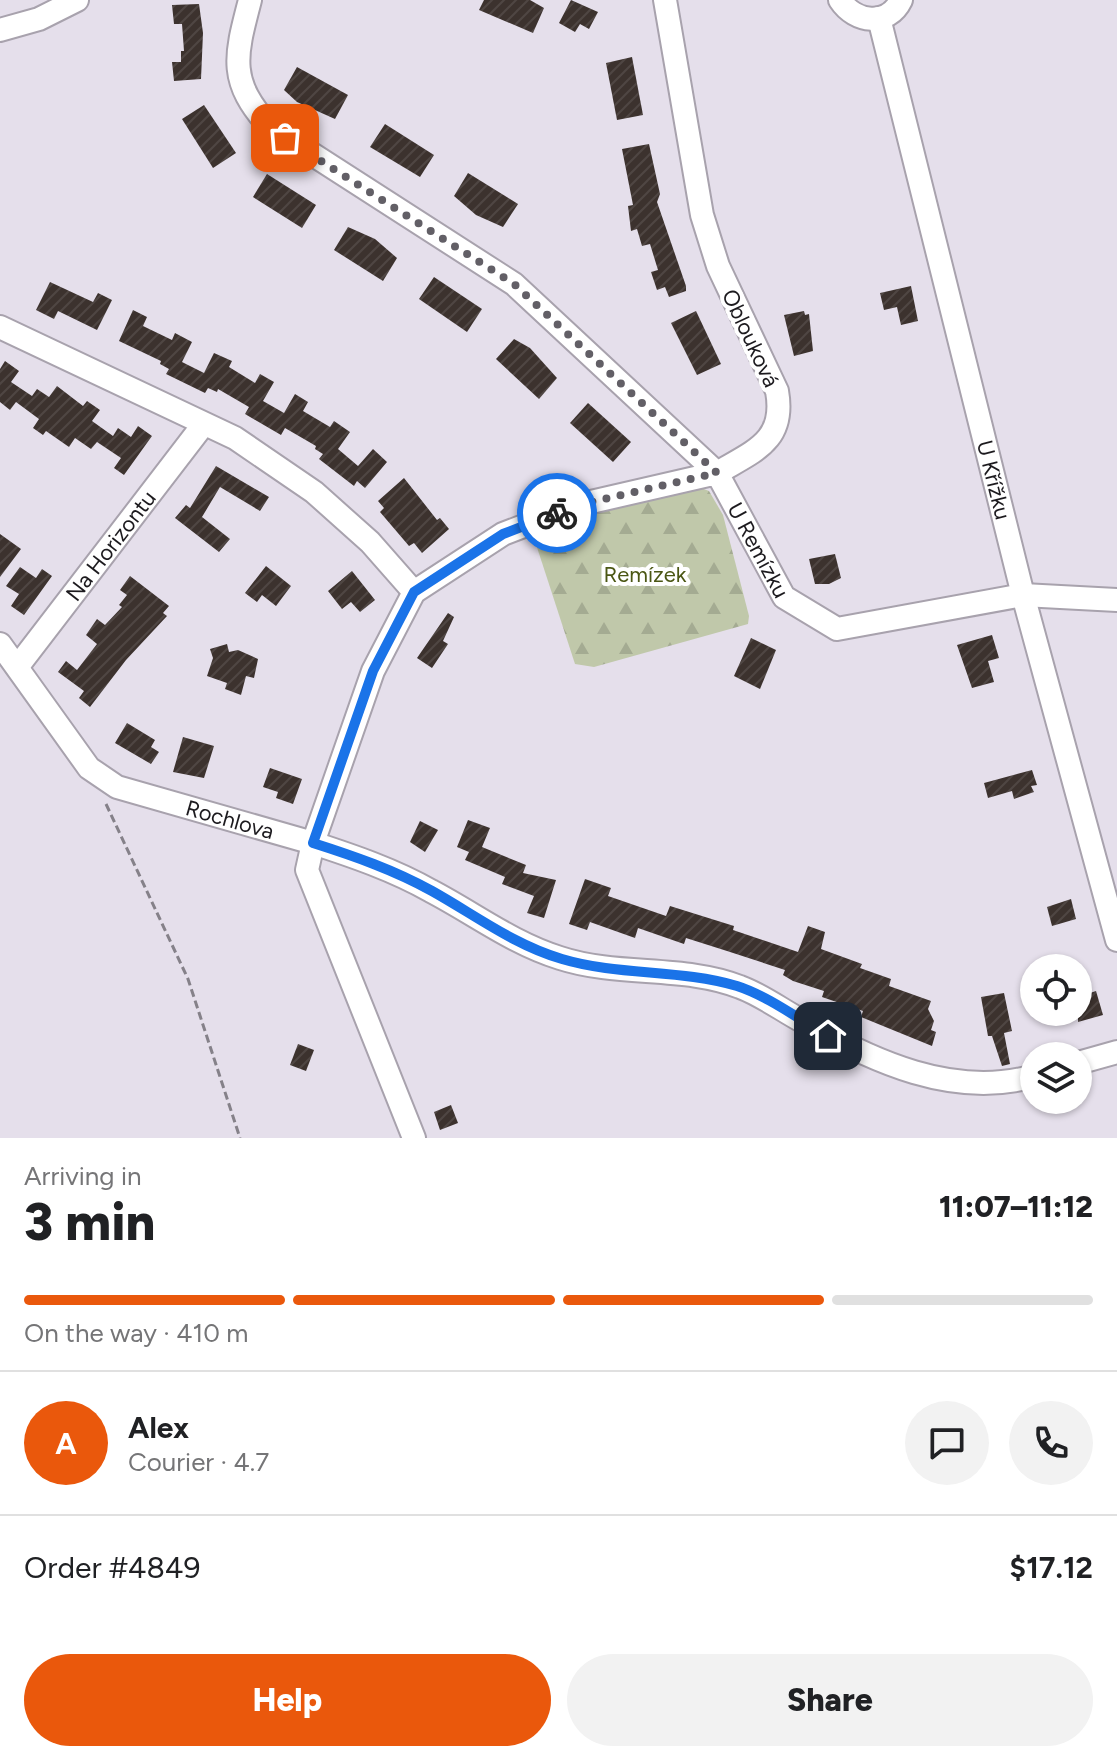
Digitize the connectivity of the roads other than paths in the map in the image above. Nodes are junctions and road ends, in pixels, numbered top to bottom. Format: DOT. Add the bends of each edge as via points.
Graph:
graph roads {
  1 [pos="77,0"];
  2 [pos="250,0"];
  3 [pos="665,0"];
  4 [pos="840,0"];
  5 [pos="901,0"];
  6 [pos="879,18"];
  7 [pos="0,30"];
  8 [pos="0,327"];
  9 [pos="203,425"];
  10 [pos="717,473"];
  11 [pos="414,592"];
  12 [pos="1023,595"];
  13 [pos="1117,600"];
  14 [pos="0,644"];
  15 [pos="18,666"];
  16 [pos="313,843"];
  17 [pos="1117,940"];
  18 [pos="1117,1052"];
  19 [pos="1092,1059"];
  20 [pos="1020,1078"];
  21 [pos="414,1138"];
  1 -- 7 [label="street"];
  2 -- 10 [label="street" via="238,47 239,75 249,104 270,127 514,284"];
  3 -- 10 [label="street, Oblouková" via="702,215 718,266 777,391 781,411 762,446"];
  4 -- 6 [label="street" via="858,17"];
  5 -- 6 [label="street"];
  6 -- 12 [label="street, U Křížku"];
  8 -- 9 [label="street"];
  9 -- 11 [label="street" via="235,438 314,492 370,542"];
  9 -- 15 [label="street, Na Horizontu"];
  10 -- 11 [label="street" via="578,505 503,534"];
  10 -- 12 [label="street, U Remízku" via="784,597 837,629"];
  11 -- 16 [label="street" via="373,671"];
  12 -- 13 [label="street, U Remízku"];
  12 -- 17 [label="street, U Křížku"];
  14 -- 15 [label="street, Rochlova"];
  15 -- 16 [label="street, Rochlova" via="89,768 117,787"];
  16 -- 20 [label="street, Rochlova" via="368,861 519,943 562,959 740,987 898,1068 962,1084"];
  16 -- 21 [label="street" via="307,870"];
  18 -- 19 [label="street"];
}
